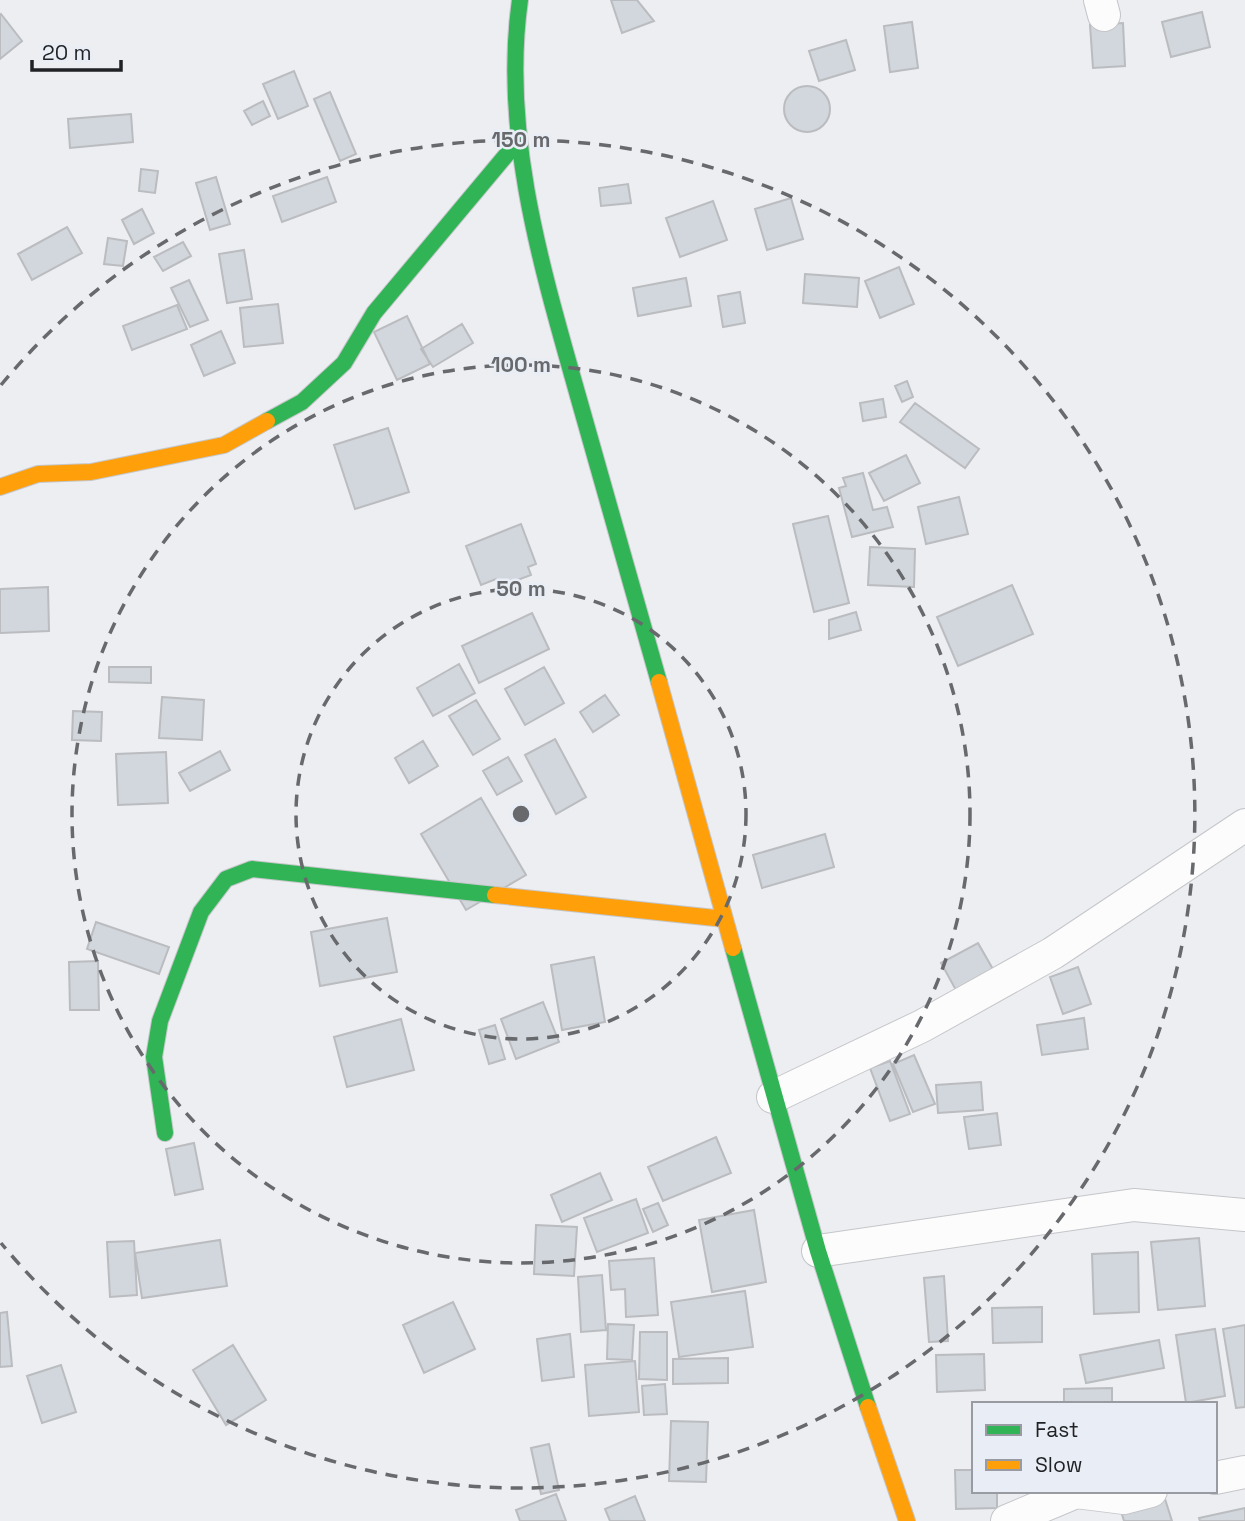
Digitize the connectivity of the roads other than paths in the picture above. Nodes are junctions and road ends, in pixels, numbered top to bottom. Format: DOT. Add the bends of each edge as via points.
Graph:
graph roads {
  1 [pos="520,0"];
  2 [pos="518,141"];
  3 [pos="0,487"];
  4 [pos="1245,825"];
  5 [pos="725,919"];
  6 [pos="773,1097"];
  7 [pos="164,1133"];
  8 [pos="1245,1215"];
  9 [pos="818,1251"];
  10 [pos="1245,1472"];
  11 [pos="1217,1478"];
  12 [pos="1074,1493"];
  13 [pos="1084,1493"];
  14 [pos="1144,1493"];
  15 [pos="907,1521"];
  16 [pos="1007,1521"];
  1 -- 2 [label="street" via="516,29"];
  2 -- 3 [label="street" via="374,313 344,363 302,402 224,445 92,472 38,474"];
  2 -- 5 [label="street" via="544,273"];
  4 -- 6 [label="street" via="1053,953 922,1026"];
  5 -- 6 [label="street"];
  5 -- 7 [label="street" via="252,869 226,879 201,912 160,1021 154,1058"];
  6 -- 9 [label="street"];
  8 -- 9 [label="street" via="1134,1205"];
  9 -- 15 [label="street"];
  10 -- 11 [label="street"];
  12 -- 16 [label="street"];
  13 -- 14 [label="street" via="1125,1498"];
}
